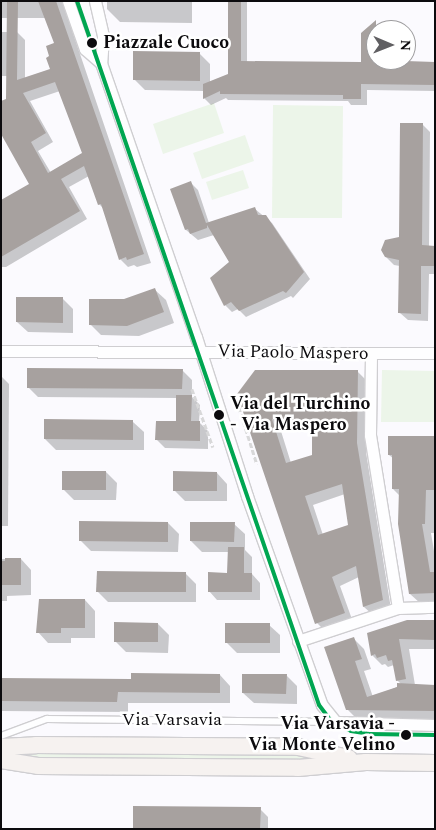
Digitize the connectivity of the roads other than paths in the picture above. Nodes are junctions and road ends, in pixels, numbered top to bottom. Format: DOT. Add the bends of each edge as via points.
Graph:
graph roads {
  1 [pos="68,1"];
  2 [pos="95,1"];
  3 [pos="101,64"];
  4 [pos="1,351"];
  5 [pos="200,352"];
  6 [pos="371,354"];
  7 [pos="435,354"];
  8 [pos="435,607"];
  9 [pos="398,608"];
  10 [pos="298,641"];
  11 [pos="336,722"];
  12 [pos="435,725"];
  13 [pos="1,736"];
  14 [pos="1,748"];
  15 [pos="1,760"];
  16 [pos="366,762"];
  17 [pos="435,763"];
  1 -- 3 [label="street" via="85,49"];
  2 -- 3 [label="street" via="103,37"];
  3 -- 5 [label="street"];
  4 -- 5 [label="street, Via Paolo Maspero"];
  5 -- 6 [label="street, Via Paolo Maspero"];
  5 -- 10 [label="street"];
  6 -- 7 [label="street, Via Paolo Maspero"];
  6 -- 9 [label="street" via="370,435"];
  8 -- 9 [label="street"];
  9 -- 10 [label="street"];
  10 -- 11 [label="street" via="322,706"];
  11 -- 12 [label="street, Via Varsavia"];
  11 -- 13 [label="lane, Via Varsavia" via="47,719"];
  14 -- 16 [label="street, Via Varsavia" via="36,745 298,747"];
  15 -- 16 [label="street, Via Varsavia" via="38,766 298,768"];
  16 -- 17 [label="street, Via Varsavia"];
}
